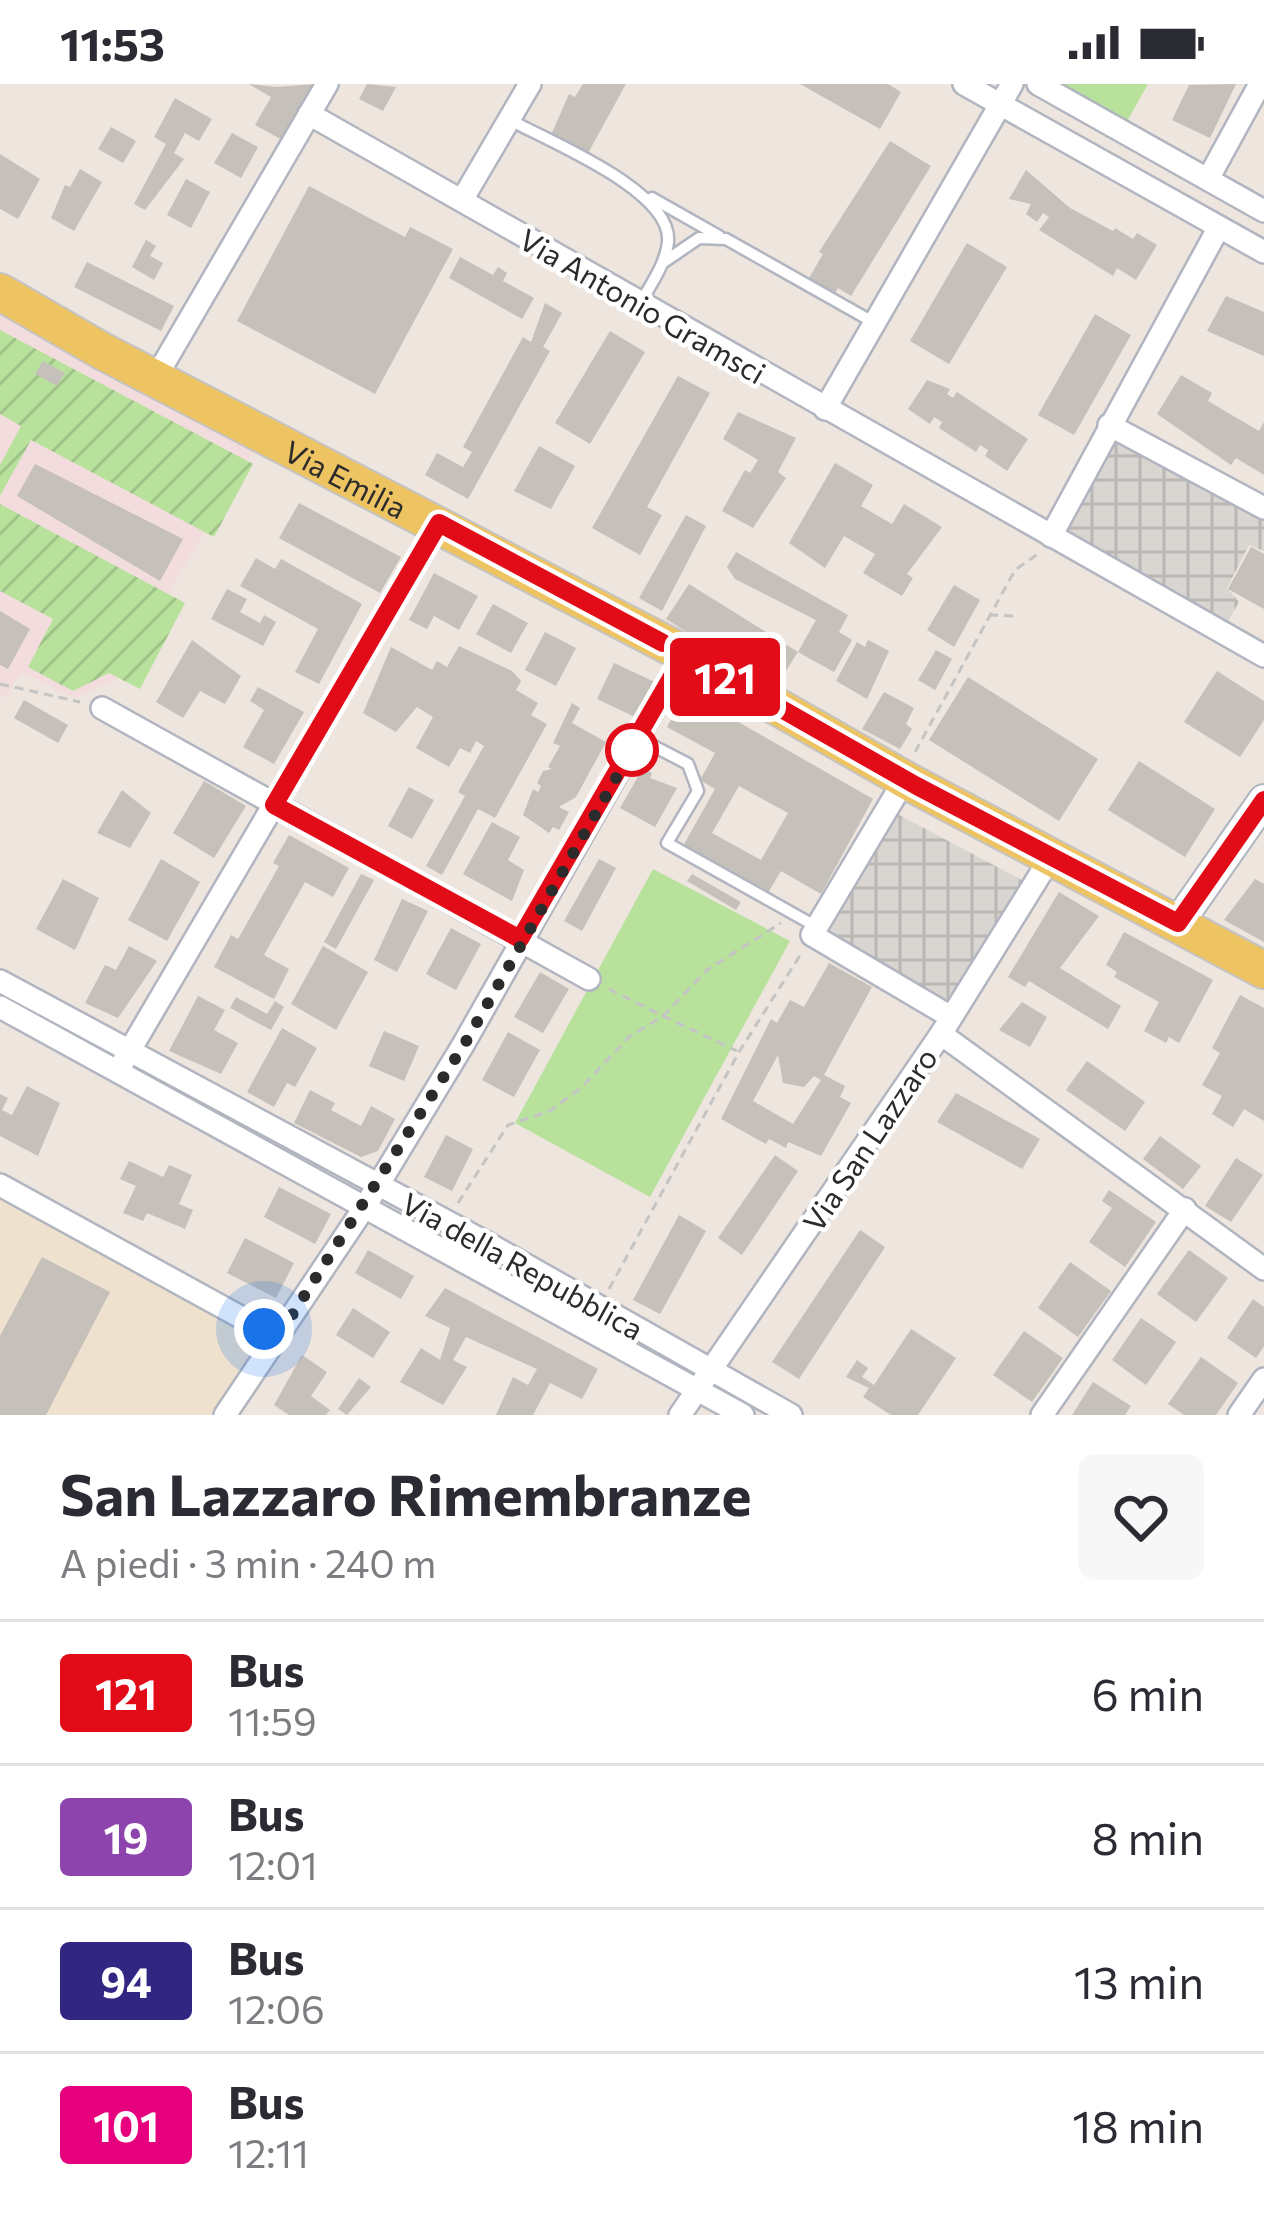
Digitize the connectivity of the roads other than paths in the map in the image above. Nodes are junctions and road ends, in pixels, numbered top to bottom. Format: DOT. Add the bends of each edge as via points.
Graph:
graph roads {
  1 [pos="327,84"];
  2 [pos="530,84"];
  3 [pos="964,84"];
  4 [pos="1012,84"];
  5 [pos="1038,84"];
  6 [pos="1260,84"];
  7 [pos="999,104"];
  8 [pos="309,114"];
  9 [pos="509,119"];
  10 [pos="1208,179"];
  11 [pos="649,196"];
  12 [pos="462,200"];
  13 [pos="1264,211"];
  14 [pos="1219,227"];
  15 [pos="726,239"];
  16 [pos="1264,252"];
  17 [pos="661,264"];
  18 [pos="0,292"];
  19 [pos="640,305"];
  20 [pos="874,322"];
  21 [pos="156,376"];
  22 [pos="826,410"];
  23 [pos="1109,425"];
  24 [pos="1264,508"];
  25 [pos="439,523"];
  26 [pos="1053,537"];
  27 [pos="685,654"];
  28 [pos="1264,656"];
  29 [pos="102,708"];
  30 [pos="638,738"];
  31 [pos="909,768"];
  32 [pos="1264,800"];
  33 [pos="274,805"];
  34 [pos="1051,857"];
  35 [pos="1178,923"];
  36 [pos="815,931"];
  37 [pos="520,939"];
  38 [pos="1264,970"];
  39 [pos="589,979"];
  40 [pos="0,981"];
  41 [pos="0,1007"];
  42 [pos="946,1026"];
  43 [pos="130,1050"];
  44 [pos="117,1073"];
  45 [pos="0,1185"];
  46 [pos="378,1185"];
  47 [pos="366,1205"];
  48 [pos="1185,1209"];
  49 [pos="1264,1269"];
  50 [pos="278,1337"];
  51 [pos="712,1369"];
  52 [pos="1264,1378"];
  53 [pos="697,1391"];
  54 [pos="231,1413"];
  55 [pos="680,1415"];
  56 [pos="742,1415"];
  57 [pos="791,1415"];
  58 [pos="1042,1415"];
  59 [pos="1239,1415"];
  1 -- 8 [label="street"];
  2 -- 9 [label="street"];
  3 -- 7 [label="street"];
  4 -- 7 [label="street"];
  5 -- 10 [label="street"];
  6 -- 10 [label="street"];
  7 -- 14 [label="street"];
  7 -- 20 [label="street"];
  8 -- 12 [label="street, Via Antonio Gramsci"];
  8 -- 21 [label="street"];
  9 -- 11 [label="lane"];
  9 -- 12 [label="street"];
  10 -- 13 [label="street"];
  11 -- 15 [label="lane"];
  11 -- 17 [label="lane" via="666,221"];
  12 -- 19 [label="street, Via Antonio Gramsci"];
  14 -- 16 [label="street"];
  14 -- 23 [label="street"];
  15 -- 17 [label="lane" via="699,238"];
  15 -- 20 [label="lane"];
  17 -- 19 [label="lane"];
  18 -- 21 [label="main road, Via Emilia"];
  19 -- 22 [label="street, Via Antonio Gramsci"];
  20 -- 22 [label="street"];
  21 -- 25 [label="main road, Via Emilia"];
  22 -- 26 [label="street, Via Antonio Gramsci"];
  23 -- 24 [label="street"];
  23 -- 26 [label="street"];
  25 -- 27 [label="main road, Via Emilia"];
  25 -- 33 [label="street"];
  26 -- 28 [label="street, Via Antonio Gramsci"];
  27 -- 30 [label="street"];
  27 -- 31 [label="main road, Via Emilia"];
  29 -- 33 [label="street"];
  30 -- 36 [label="lane" via="688,764 698,791 667,843"];
  30 -- 37 [label="street"];
  31 -- 34 [label="main road, Via Emilia"];
  31 -- 36 [label="street"];
  32 -- 35 [label="street"];
  33 -- 37 [label="street"];
  33 -- 43 [label="street"];
  34 -- 35 [label="main road, Via Emilia"];
  34 -- 42 [label="street, Via San Lazzaro"];
  35 -- 38 [label="main road, Via Emilia"];
  36 -- 42 [label="street"];
  37 -- 39 [label="street"];
  37 -- 46 [label="street"];
  40 -- 43 [label="street, Via della Repubblica"];
  41 -- 44 [label="street, Via della Repubblica"];
  42 -- 48 [label="street"];
  42 -- 51 [label="street, Via San Lazzaro"];
  43 -- 44 [label="street"];
  43 -- 46 [label="street, Via della Repubblica"];
  44 -- 47 [label="street, Via della Repubblica"];
  45 -- 50 [label="street"];
  46 -- 47 [label="street"];
  46 -- 51 [label="street, Via della Repubblica"];
  47 -- 50 [label="street"];
  47 -- 53 [label="street, Via della Repubblica"];
  48 -- 49 [label="street"];
  48 -- 58 [label="street"];
  50 -- 54 [label="street"];
  51 -- 53 [label="street, Via San Lazzaro"];
  51 -- 57 [label="street, Via della Repubblica"];
  52 -- 59 [label="street"];
  53 -- 55 [label="street, Via San Lazzaro"];
  53 -- 56 [label="street, Via della Repubblica"];
}
